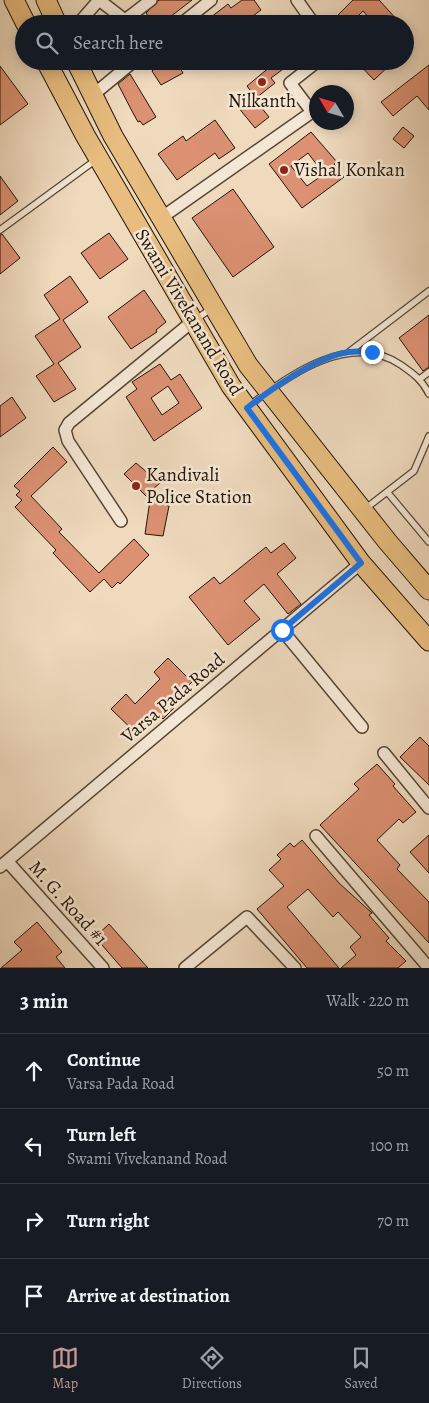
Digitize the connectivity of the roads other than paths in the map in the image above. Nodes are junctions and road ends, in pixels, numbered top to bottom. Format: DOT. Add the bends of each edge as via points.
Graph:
graph roads {
  1 [pos="14,0"];
  2 [pos="46,0"];
  3 [pos="151,0"];
  4 [pos="211,0"];
  5 [pos="297,0"];
  6 [pos="22,15"];
  7 [pos="54,15"];
  8 [pos="86,15"];
  9 [pos="118,15"];
  10 [pos="131,15"];
  11 [pos="192,15"];
  12 [pos="308,15"];
  13 [pos="51,70"];
  14 [pos="80,70"];
  15 [pos="123,70"];
  16 [pos="307,70"];
  17 [pos="93,95"];
  18 [pos="99,158"];
  19 [pos="161,218"];
  20 [pos="0,230"];
  21 [pos="429,291"];
  22 [pos="213,306"];
  23 [pos="193,321"];
  24 [pos="349,352"];
  25 [pos="429,372"];
  26 [pos="421,378"];
  27 [pos="268,391"];
  28 [pos="429,394"];
  29 [pos="247,408"];
  30 [pos="429,436"];
  31 [pos="388,493"];
  32 [pos="363,511"];
  33 [pos="121,521"];
  34 [pos="429,542"];
  35 [pos="361,563"];
  36 [pos="429,590"];
  37 [pos="282,630"];
  38 [pos="429,641"];
  39 [pos="362,727"];
  40 [pos="384,753"];
  41 [pos="429,808"];
  42 [pos="316,836"];
  43 [pos="3,864"];
  44 [pos="103,968"];
  45 [pos="185,968"];
  46 [pos="294,968"];
  47 [pos="429,968"];
  1 -- 6 [label="main road"];
  2 -- 7 [label="main road"];
  3 -- 10 [label="street"];
  4 -- 11 [label="street"];
  5 -- 12 [label="street"];
  8 -- 9 [label="street" via="99,0"];
  13 -- 18 [label="main road, Swami Vivekanand Road"];
  14 -- 17 [label="main road, Swami Vivekanand Road"];
  15 -- 17 [label="street"];
  16 -- 19 [label="street" via="290,83 312,112"];
  17 -- 19 [label="main road, Swami Vivekanand Road"];
  18 -- 20 [label="lane"];
  18 -- 23 [label="main road, Swami Vivekanand Road"];
  19 -- 22 [label="main road, Swami Vivekanand Road"];
  21 -- 24 [label="lane"];
  22 -- 23 [label="lane"];
  22 -- 27 [label="main road, Swami Vivekanand Road" via="248,365"];
  23 -- 29 [label="main road, Swami Vivekanand Road"];
  23 -- 33 [label="street" via="69,423 65,430 68,442"];
  24 -- 26 [label="lane" via="372,352 392,359"];
  24 -- 27 [label="lane" via="327,358"];
  25 -- 26 [label="lane"];
  26 -- 28 [label="lane"];
  27 -- 29 [label="lane"];
  27 -- 32 [label="main road, Swami Vivekanand Road"];
  29 -- 35 [label="main road, Swami Vivekanand Road"];
  30 -- 31 [label="lane" via="414,471"];
  31 -- 32 [label="lane"];
  31 -- 34 [label="lane"];
  32 -- 36 [label="main road, Swami Vivekanand Road"];
  35 -- 37 [label="street, Varsa Pada Road"];
  35 -- 38 [label="main road, Swami Vivekanand Road"];
  37 -- 39 [label="street"];
  37 -- 43 [label="street, Varsa Pada Road"];
  40 -- 41 [label="street"];
  42 -- 47 [label="street"];
  43 -- 44 [label="street, M. G. Road #1"];
  45 -- 46 [label="street" via="247,917"];
}
